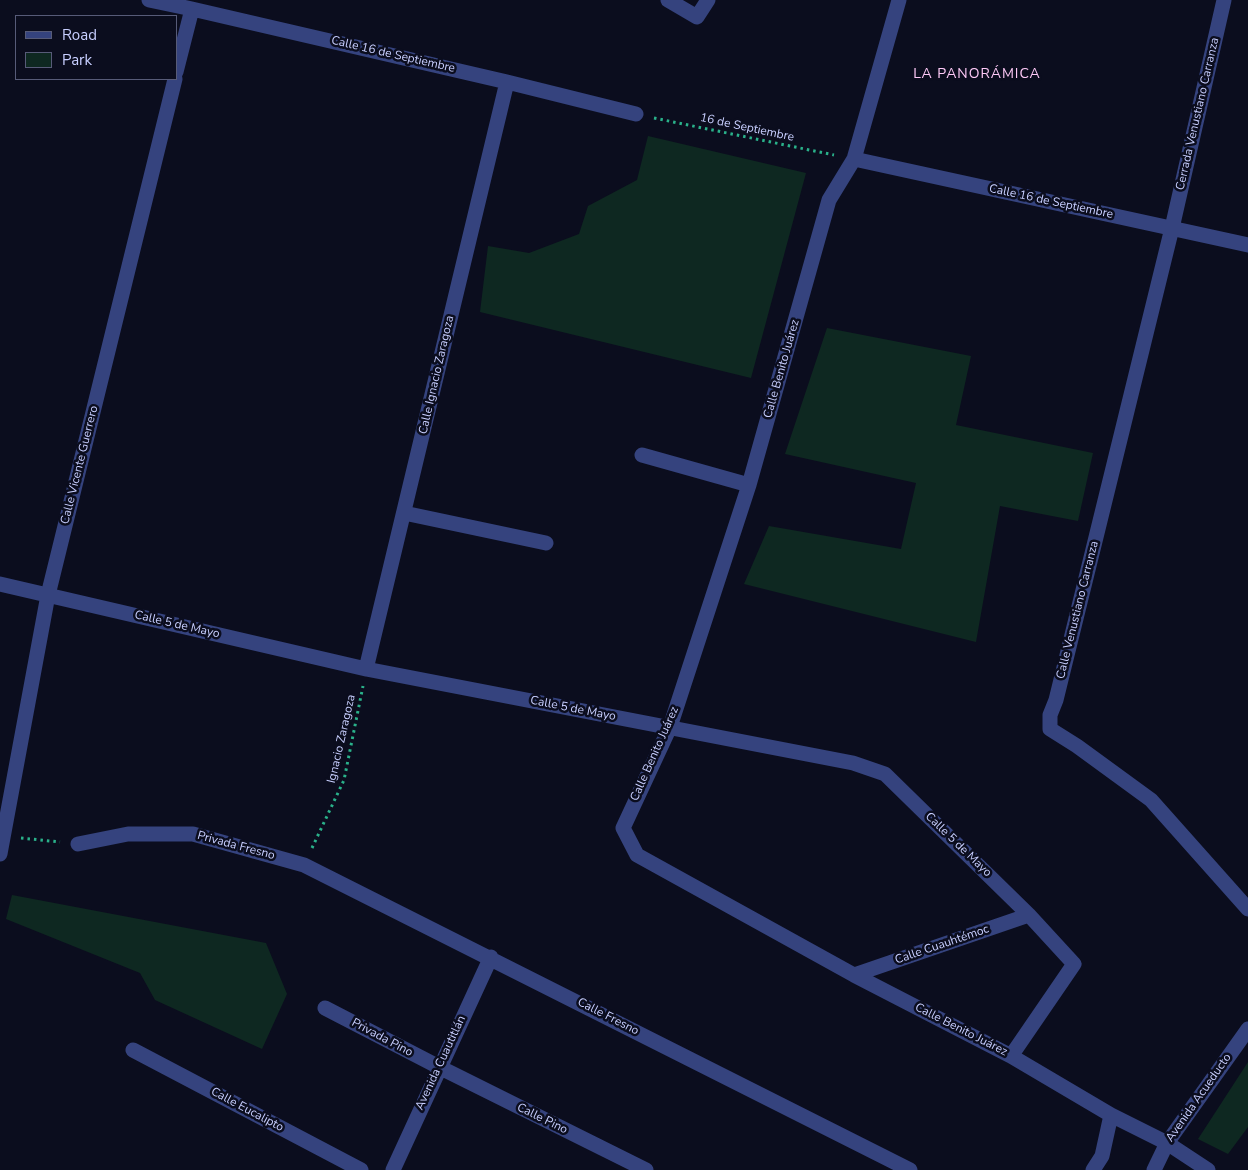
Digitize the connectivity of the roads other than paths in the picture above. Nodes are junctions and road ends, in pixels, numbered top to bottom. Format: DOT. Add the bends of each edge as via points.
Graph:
graph roads {
  1 [pos="149,0"];
  2 [pos="668,0"];
  3 [pos="708,0"];
  4 [pos="898,0"];
  5 [pos="1224,0"];
  6 [pos="192,8"];
  7 [pos="178,64"];
  8 [pos="174,80"];
  9 [pos="507,82"];
  10 [pos="636,114"];
  11 [pos="854,159"];
  12 [pos="1172,228"];
  13 [pos="1248,245"];
  14 [pos="642,455"];
  15 [pos="749,486"];
  16 [pos="404,513"];
  17 [pos="546,543"];
  18 [pos="0,584"];
  19 [pos="48,595"];
  20 [pos="366,669"];
  21 [pos="670,727"];
  22 [pos="78,844"];
  23 [pos="0,854"];
  24 [pos="304,865"];
  25 [pos="1248,909"];
  26 [pos="1029,915"];
  27 [pos="491,957"];
  28 [pos="854,976"];
  29 [pos="325,1008"];
  30 [pos="1248,1029"];
  31 [pos="133,1050"];
  32 [pos="1011,1056"];
  33 [pos="439,1068"];
  34 [pos="1111,1115"];
  35 [pos="1167,1143"];
  36 [pos="360,1170"];
  37 [pos="393,1170"];
  38 [pos="646,1170"];
  39 [pos="910,1170"];
  40 [pos="1093,1170"];
  41 [pos="1154,1170"];
  42 [pos="1208,1170"];
  1 -- 6 [label="street, Calle 16 de Septiembre"];
  2 -- 3 [label="street" via="697,17"];
  4 -- 11 [label="street, Calle Benito Juárez"];
  5 -- 12 [label="street, Cerrada Venustiano Carranza"];
  6 -- 7 [label="street"];
  6 -- 9 [label="street, Calle 16 de Septiembre"];
  8 -- 19 [label="street, Calle Vicente Guerrero"];
  9 -- 10 [label="street, Calle 16 de Septiembre"];
  9 -- 16 [label="street, Calle Ignacio Zaragoza"];
  11 -- 12 [label="street, Calle 16 de Septiembre"];
  11 -- 15 [label="street, Calle Benito Juárez" via="829,200"];
  12 -- 13 [label="street, Calle 16 de Septiembre"];
  12 -- 25 [label="street, Calle Venustiano Carranza" via="1050,715 1050,729 1151,800"];
  14 -- 15 [label="street"];
  15 -- 21 [label="street, Calle Benito Juárez"];
  16 -- 17 [label="street"];
  16 -- 20 [label="street, Calle Ignacio Zaragoza"];
  18 -- 19 [label="street, Calle 5 de Mayo"];
  19 -- 20 [label="street, Calle 5 de Mayo"];
  19 -- 23 [label="street, Calle Vicente Guerrero"];
  20 -- 21 [label="street, Calle 5 de Mayo"];
  21 -- 26 [label="street, Calle 5 de Mayo" via="853,762 886,774"];
  21 -- 28 [label="street, Calle Benito Juárez" via="623,828 637,855"];
  22 -- 24 [label="street, Privada Fresno" via="128,834 193,834"];
  24 -- 27 [label="street, Calle Fresno"];
  26 -- 28 [label="street, Calle Cuauhtémoc"];
  26 -- 32 [label="street, Calle 5 de Mayo" via="1074,964"];
  27 -- 33 [label="street, Avenida Cuautitlán"];
  27 -- 39 [label="street, Calle Fresno"];
  28 -- 32 [label="street, Calle Benito Juárez"];
  29 -- 33 [label="street, Privada Pino"];
  30 -- 35 [label="street, Avenida Acueducto"];
  31 -- 36 [label="street, Calle Eucalipto"];
  32 -- 34 [label="street, Calle Benito Juárez"];
  33 -- 37 [label="street, Avenida Cuautitlán"];
  33 -- 38 [label="street, Calle Pino"];
  34 -- 35 [label="street, Calle Benito Juárez"];
  34 -- 40 [label="street" via="1102,1156"];
  35 -- 41 [label="street, Avenida Acueducto"];
  35 -- 42 [label="street, Calle Benito Juárez"];
}
